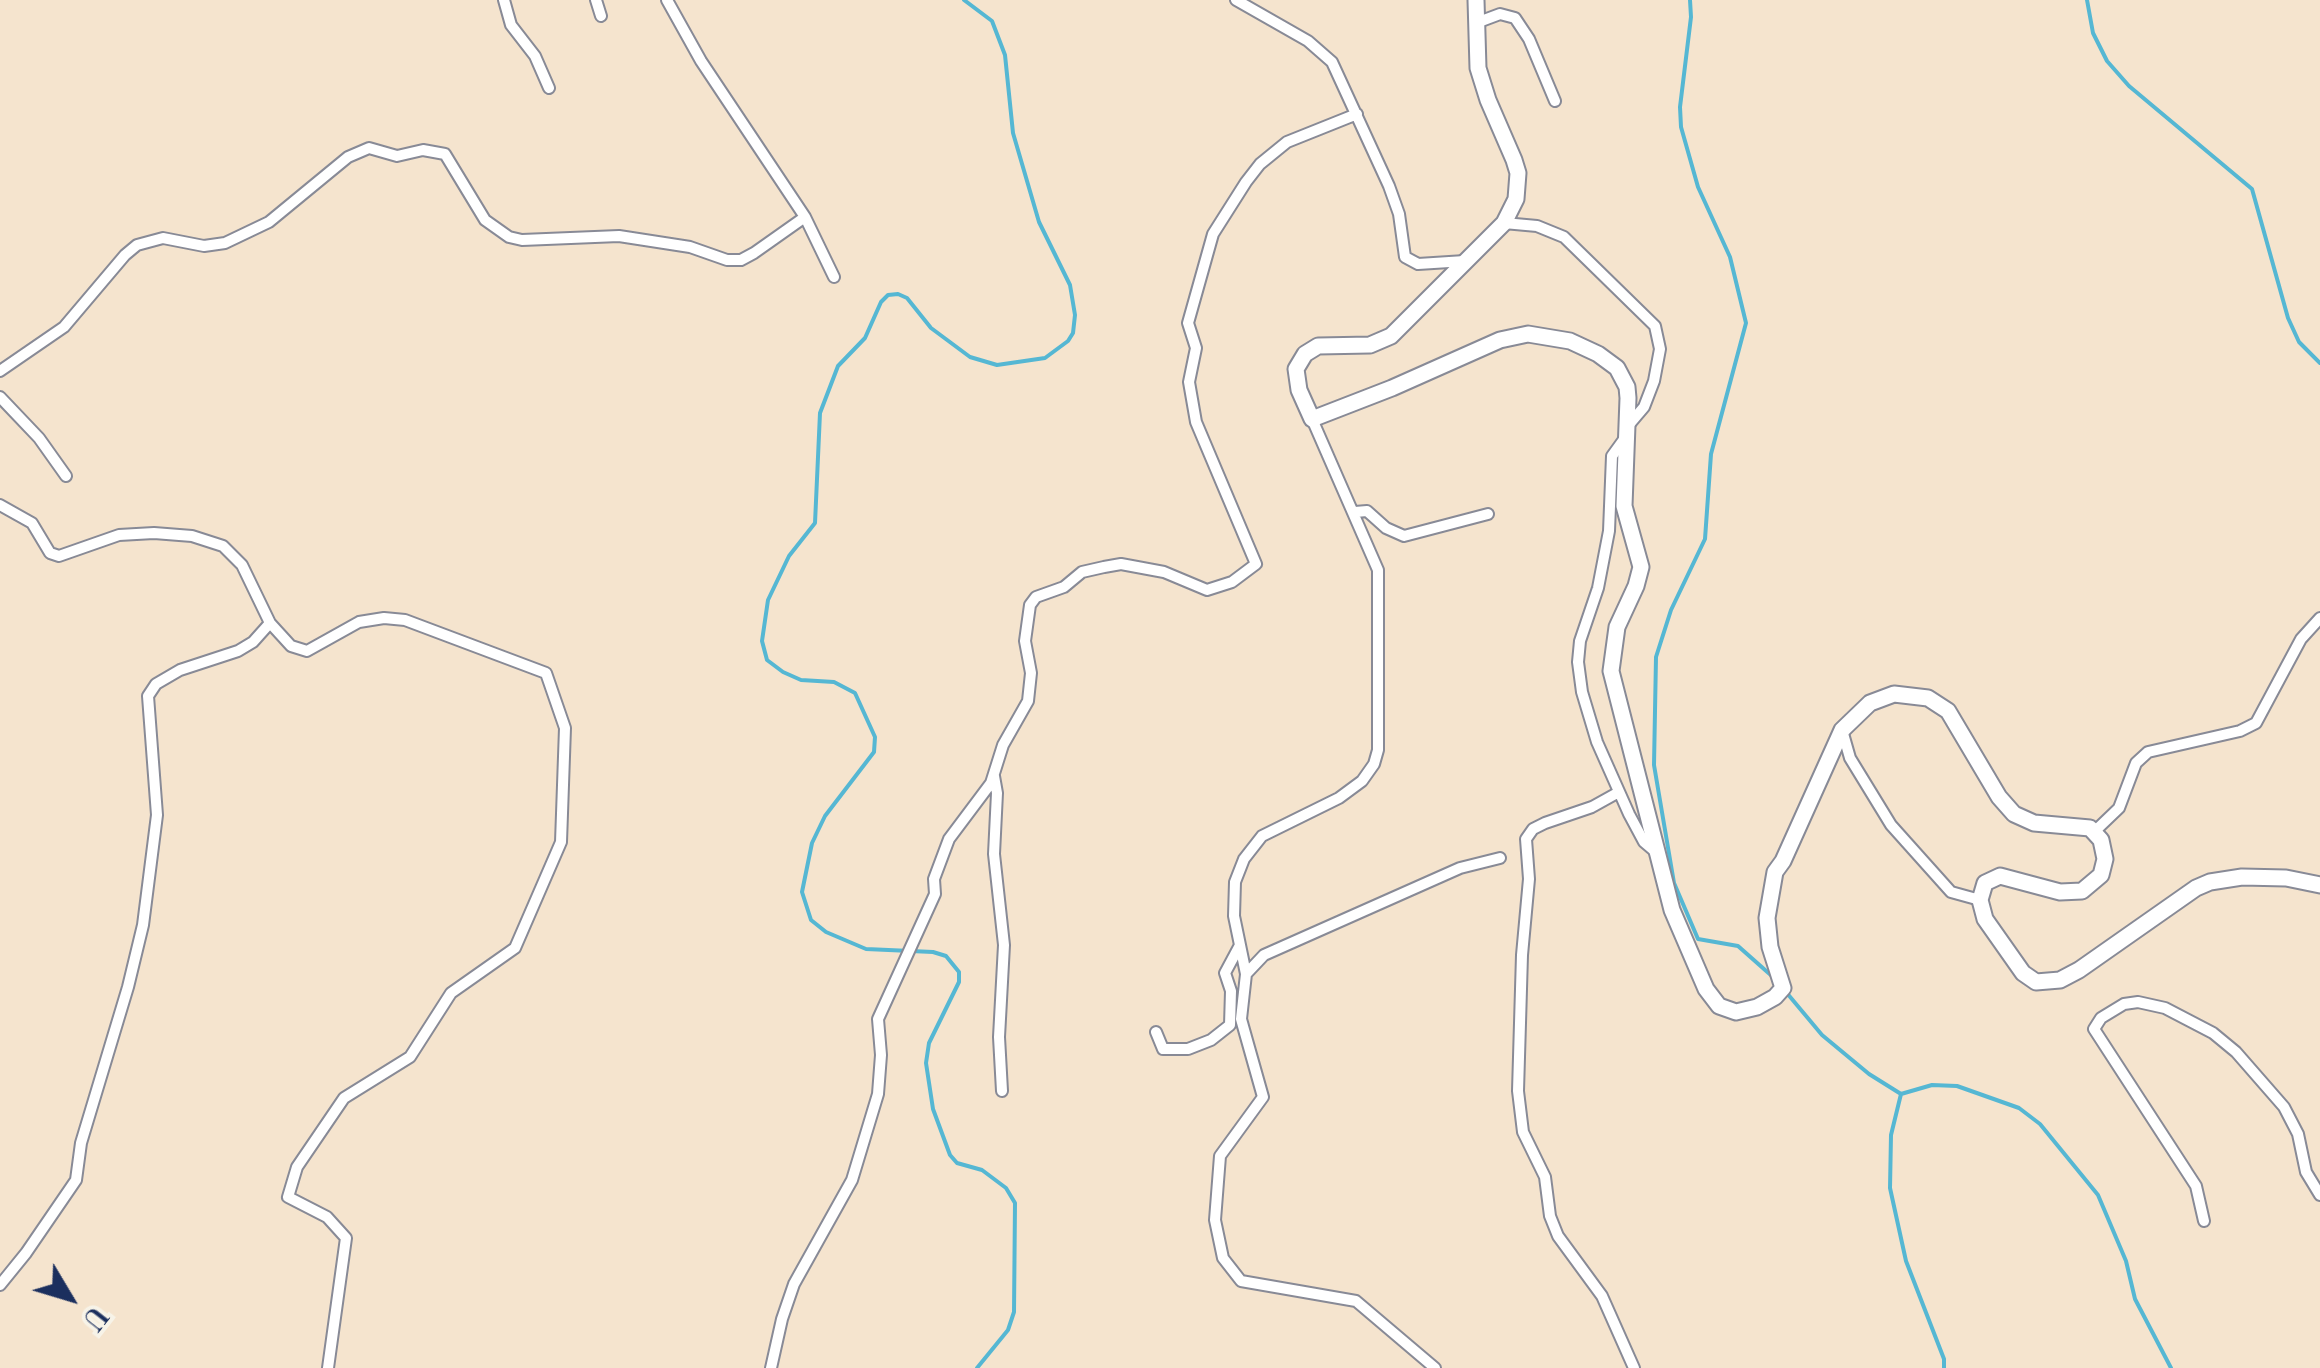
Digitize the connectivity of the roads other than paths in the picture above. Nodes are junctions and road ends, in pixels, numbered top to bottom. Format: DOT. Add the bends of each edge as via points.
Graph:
graph roads {
  1 [pos="504,0"];
  2 [pos="596,0"];
  3 [pos="666,0"];
  4 [pos="1236,0"];
  5 [pos="1476,0"];
  6 [pos="601,16"];
  7 [pos="1476,23"];
  8 [pos="549,88"];
  9 [pos="1556,101"];
  10 [pos="1358,114"];
  11 [pos="805,217"];
  12 [pos="1504,223"];
  13 [pos="1465,261"];
  14 [pos="834,277"];
  15 [pos="0,371"];
  16 [pos="0,397"];
  17 [pos="1312,419"];
  18 [pos="1627,432"];
  19 [pos="66,476"];
  20 [pos="0,505"];
  21 [pos="1354,512"];
  22 [pos="1488,514"];
  23 [pos="2320,618"];
  24 [pos="270,623"];
  25 [pos="1842,730"];
  26 [pos="993,770"];
  27 [pos="1619,792"];
  28 [pos="2095,831"];
  29 [pos="1658,853"];
  30 [pos="1500,858"];
  31 [pos="2320,885"];
  32 [pos="1980,900"];
  33 [pos="1240,945"];
  34 [pos="1246,974"];
  35 [pos="1156,1032"];
  36 [pos="1002,1091"];
  37 [pos="2320,1196"];
  38 [pos="2204,1221"];
  39 [pos="0,1285"];
  40 [pos="328,1368"];
  41 [pos="771,1368"];
  42 [pos="1435,1368"];
  43 [pos="1634,1368"];
  1 -- 8 [label="street"];
  2 -- 6 [label="street"];
  3 -- 11 [label="street"];
  4 -- 10 [label="street" via="1320,50"];
  5 -- 7 [label="street"];
  7 -- 9 [label="street" via="1500,14 1515,18"];
  7 -- 12 [label="street" via="1481,84 1518,174"];
  10 -- 13 [label="street" via="1399,214 1405,258 1418,264"];
  10 -- 26 [label="street" via="1287,142 1260,164 1213,234 1188,323 1196,348 1189,382 1196,422 1256,564 1207,590 1164,572 1104,566 1036,597 1024,640 1028,702"];
  11 -- 14 [label="street"];
  11 -- 15 [label="street" via="741,260 618,236 522,240 484,220 445,154 396,156 369,148 348,157 289,208 225,243 163,238 138,246 64,328"];
  12 -- 13 [label="street"];
  12 -- 18 [label="street" via="1537,226 1564,238 1655,326 1660,349 1654,381"];
  13 -- 17 [label="street" via="1390,336 1370,345 1318,346 1305,354 1296,376"];
  16 -- 19 [label="street"];
  17 -- 18 [label="street" via="1500,340 1538,334 1570,341 1617,368 1627,387"];
  17 -- 21 [label="street"];
  18 -- 27 [label="street" via="1612,456 1609,531 1578,653 1591,725"];
  18 -- 29 [label="street" via="1624,506 1641,567 1617,627 1611,671"];
  20 -- 24 [label="street" via="32,523 50,553 59,556 137,534 192,536 224,546 242,564"];
  21 -- 22 [label="street" via="1366,511 1404,536"];
  21 -- 33 [label="street" via="1378,570 1378,750 1362,780 1262,836 1244,859 1235,882"];
  23 -- 28 [label="street" via="2301,639 2256,723 2148,752 2136,763 2119,808"];
  24 -- 39 [label="street" via="238,651 167,676 148,696 157,814 128,987 80,1143 76,1180"];
  24 -- 40 [label="street" via="292,646 307,651 360,622 404,620 546,673 565,728 560,842 515,948 451,994 410,1057 344,1098 297,1167 288,1196 327,1217 346,1238"];
  25 -- 28 [label="street" via="1882,697 1928,698 1954,719 2014,814"];
  25 -- 29 [label="street" via="1775,872 1767,918 1784,983 1770,1001 1736,1012 1712,1000 1680,934"];
  25 -- 32 [label="street" via="1850,758 1891,825 1950,892"];
  26 -- 36 [label="street" via="1004,945"];
  26 -- 41 [label="street" via="988,788 948,839 935,894 878,1019 878,1094 852,1180 794,1284"];
  27 -- 29 [label="street" via="1644,842"];
  27 -- 43 [label="street" via="1533,829 1526,839 1518,1091 1523,1132 1545,1178 1558,1236 1602,1296"];
  28 -- 32 [label="street" via="2105,859 2088,887 2060,892 1994,876"];
  30 -- 34 [label="street" via="1460,868 1264,955"];
  31 -- 32 [label="street" via="2258,878 2210,882 2080,970 2047,983 2023,974 1985,919"];
  33 -- 34 [label="street"];
  33 -- 35 [label="street" via="1225,973 1230,1025 1188,1050 1163,1049"];
  34 -- 42 [label="street" via="1241,1019 1263,1098 1220,1156 1215,1220 1222,1258 1241,1281 1356,1301"];
  37 -- 38 [label="street" via="2284,1107 2236,1052 2165,1008 2124,1004 2094,1029 2196,1186"];
}
